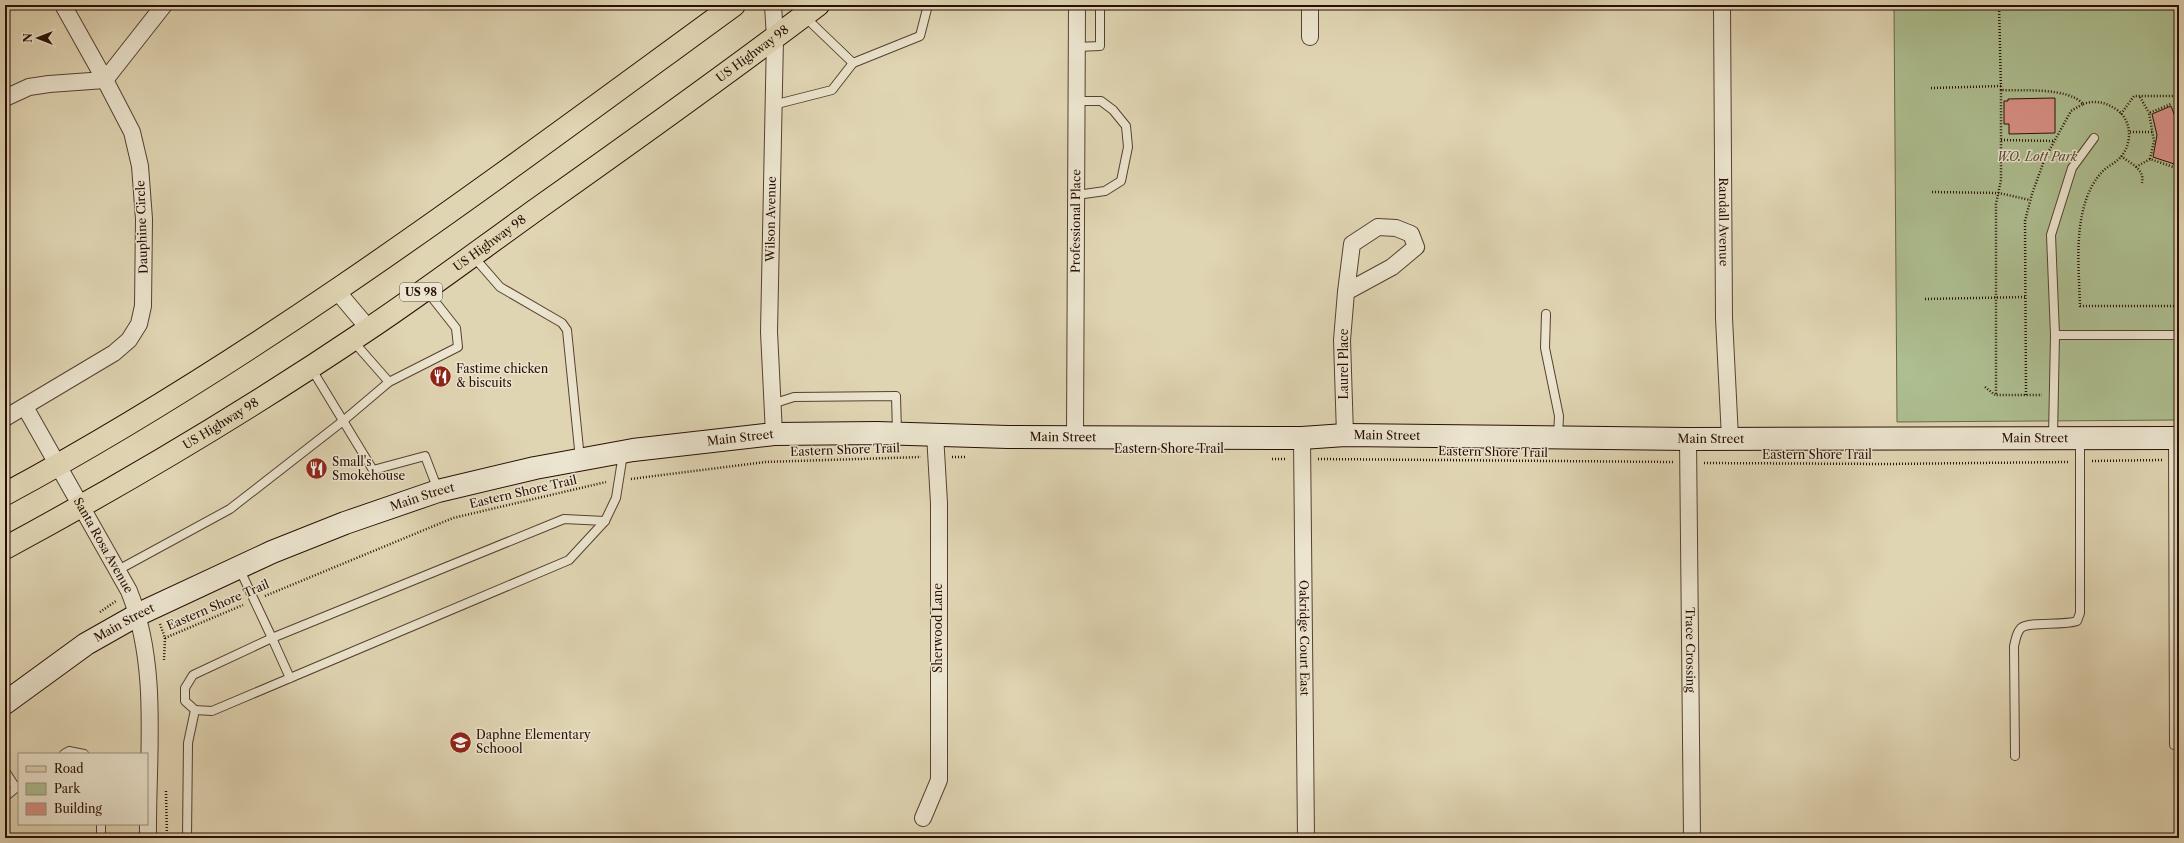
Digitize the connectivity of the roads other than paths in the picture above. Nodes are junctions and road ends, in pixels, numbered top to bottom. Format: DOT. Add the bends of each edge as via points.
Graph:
graph roads {
  1 [pos="63,5"];
  2 [pos="164,5"];
  3 [pos="734,5"];
  4 [pos="772,5"];
  5 [pos="928,5"];
  6 [pos="1077,5"];
  7 [pos="1100,5"];
  8 [pos="1310,5"];
  9 [pos="1722,5"];
  10 [pos="811,10"];
  11 [pos="1310,37"];
  12 [pos="774,38"];
  13 [pos="1077,47"];
  14 [pos="853,63"];
  15 [pos="105,80"];
  16 [pos="5,98"];
  17 [pos="1078,101"];
  18 [pos="773,105"];
  19 [pos="2094,138"];
  20 [pos="1077,194"];
  21 [pos="472,255"];
  22 [pos="425,289"];
  23 [pos="337,290"];
  24 [pos="1346,292"];
  25 [pos="1546,314"];
  26 [pos="361,334"];
  27 [pos="2055,335"];
  28 [pos="2179,335"];
  29 [pos="311,367"];
  30 [pos="389,382"];
  31 [pos="772,404"];
  32 [pos="25,407"];
  33 [pos="5,418"];
  34 [pos="343,421"];
  35 [pos="897,433"];
  36 [pos="774,434"];
  37 [pos="935,434"];
  38 [pos="1345,435"];
  39 [pos="1075,436"];
  40 [pos="1558,438"];
  41 [pos="1730,438"];
  42 [pos="2053,438"];
  43 [pos="2080,438"];
  44 [pos="2176,438"];
  45 [pos="1688,439"];
  46 [pos="1303,449"];
  47 [pos="624,452"];
  48 [pos="580,460"];
  49 [pos="59,465"];
  50 [pos="438,491"];
  51 [pos="5,494"];
  52 [pos="82,506"];
  53 [pos="605,520"];
  54 [pos="5,548"];
  55 [pos="239,568"];
  56 [pos="118,570"];
  57 [pos="139,614"];
  58 [pos="272,638"];
  59 [pos="290,678"];
  60 [pos="5,703"];
  61 [pos="195,710"];
  62 [pos="2179,745"];
  63 [pos="66,753"];
  64 [pos="79,753"];
  65 [pos="2015,756"];
  66 [pos="5,770"];
  67 [pos="18,787"];
  68 [pos="148,791"];
  69 [pos="5,797"];
  70 [pos="923,818"];
  71 [pos="101,825"];
  72 [pos="101,838"];
  73 [pos="148,838"];
  74 [pos="187,838"];
  75 [pos="1306,838"];
  76 [pos="1692,838"];
  1 -- 15 [label="street, Dauphine Circle"];
  2 -- 15 [label="street"];
  3 -- 23 [label="main road"];
  4 -- 12 [label="street, Wilson Avenue"];
  5 -- 14 [label="lane" via="920,36"];
  6 -- 13 [label="street, Professional Place"];
  7 -- 13 [label="lane" via="1100,46"];
  8 -- 11 [label="street"];
  9 -- 41 [label="street, Randall Avenue" via="1724,318"];
  10 -- 12 [label="main road, US Highway 98 / US 98"];
  10 -- 14 [label="lane"];
  12 -- 18 [label="street, Wilson Avenue"];
  12 -- 21 [label="main road, US Highway 98 / US 98"];
  13 -- 17 [label="street, Professional Place"];
  14 -- 18 [label="lane" via="832,90"];
  15 -- 16 [label="street" via="28,87"];
  15 -- 32 [label="street, Dauphine Circle" via="132,132 140,166 144,219 143,306 139,324 129,340 119,349"];
  17 -- 20 [label="street, Professional Place"];
  17 -- 20 [label="lane" via="1101,101 1113,110 1126,126 1128,147 1121,181 1105,191"];
  18 -- 31 [label="street, Wilson Avenue" via="769,332"];
  19 -- 27 [label="lane" via="2072,168 2051,235"];
  20 -- 39 [label="street, Professional Place"];
  21 -- 22 [label="main road, US Highway 98 / US 98"];
  21 -- 48 [label="lane" via="500,287 562,323 567,330"];
  22 -- 26 [label="main road, US Highway 98 / US 98"];
  22 -- 30 [label="lane" via="456,328 458,347"];
  23 -- 26 [label="street"];
  23 -- 49 [label="main road" via="172,397"];
  24 -- 24 [label="street, Laurel Place" via="1392,267 1416,247 1411,234 1396,228 1378,227 1352,244"];
  24 -- 38 [label="street, Laurel Place" via="1342,340"];
  25 -- 40 [label="lane" via="1545,348 1559,416"];
  26 -- 29 [label="main road, US Highway 98 / US 98"];
  26 -- 30 [label="lane"];
  27 -- 28 [label="lane"];
  27 -- 42 [label="lane"];
  29 -- 34 [label="lane"];
  29 -- 52 [label="main road, US Highway 98 / US 98"];
  30 -- 34 [label="lane"];
  31 -- 35 [label="lane" via="794,397 896,396"];
  31 -- 36 [label="street, Wilson Avenue"];
  32 -- 33 [label="street, Dauphine Circle"];
  32 -- 49 [label="street, Santa Rosa Avenue"];
  34 -- 50 [label="lane" via="373,470 425,456"];
  34 -- 56 [label="lane" via="230,509"];
  35 -- 36 [label="main road, Main Street"];
  35 -- 37 [label="main road, Main Street"];
  36 -- 47 [label="main road, Main Street"];
  37 -- 39 [label="main road, Main Street"];
  37 -- 70 [label="street, Sherwood Lane" via="939,503 939,780"];
  38 -- 40 [label="main road, Main Street"];
  38 -- 46 [label="main road, Main Street"];
  39 -- 46 [label="main road, Main Street"];
  40 -- 45 [label="main road, Main Street"];
  41 -- 42 [label="main road, Main Street"];
  41 -- 45 [label="main road, Main Street"];
  42 -- 43 [label="main road, Main Street"];
  43 -- 44 [label="main road, Main Street"];
  43 -- 65 [label="lane" via="2080,613 2077,621 2067,624 2030,625 2022,627 2017,634 2014,646"];
  44 -- 62 [label="lane" via="2174,745"];
  45 -- 76 [label="street, Trace Crossing"];
  46 -- 75 [label="street, Oakridge Court East"];
  47 -- 48 [label="main road, Main Street"];
  47 -- 53 [label="lane" via="616,498"];
  48 -- 50 [label="main road, Main Street"];
  49 -- 51 [label="main road"];
  49 -- 52 [label="street, Santa Rosa Avenue"];
  50 -- 55 [label="main road, Main Street" via="345,523"];
  52 -- 54 [label="main road, US Highway 98 / US 98"];
  52 -- 56 [label="street, Santa Rosa Avenue"];
  53 -- 58 [label="lane" via="564,519"];
  53 -- 59 [label="lane" via="569,560"];
  55 -- 57 [label="main road, Main Street"];
  55 -- 58 [label="lane"];
  56 -- 57 [label="street, Santa Rosa Avenue"];
  57 -- 60 [label="main road, Main Street" via="86,644"];
  57 -- 68 [label="street, Santa Rosa Avenue" via="149,669"];
  58 -- 59 [label="lane"];
  58 -- 61 [label="lane" via="193,675 185,688 184,701"];
  59 -- 61 [label="lane" via="212,711"];
  61 -- 74 [label="lane" via="188,743"];
  63 -- 64 [label="lane"];
  66 -- 67 [label="lane"];
  67 -- 69 [label="lane"];
  68 -- 73 [label="street, Santa Rosa Avenue"];
  71 -- 72 [label="lane"];
}
